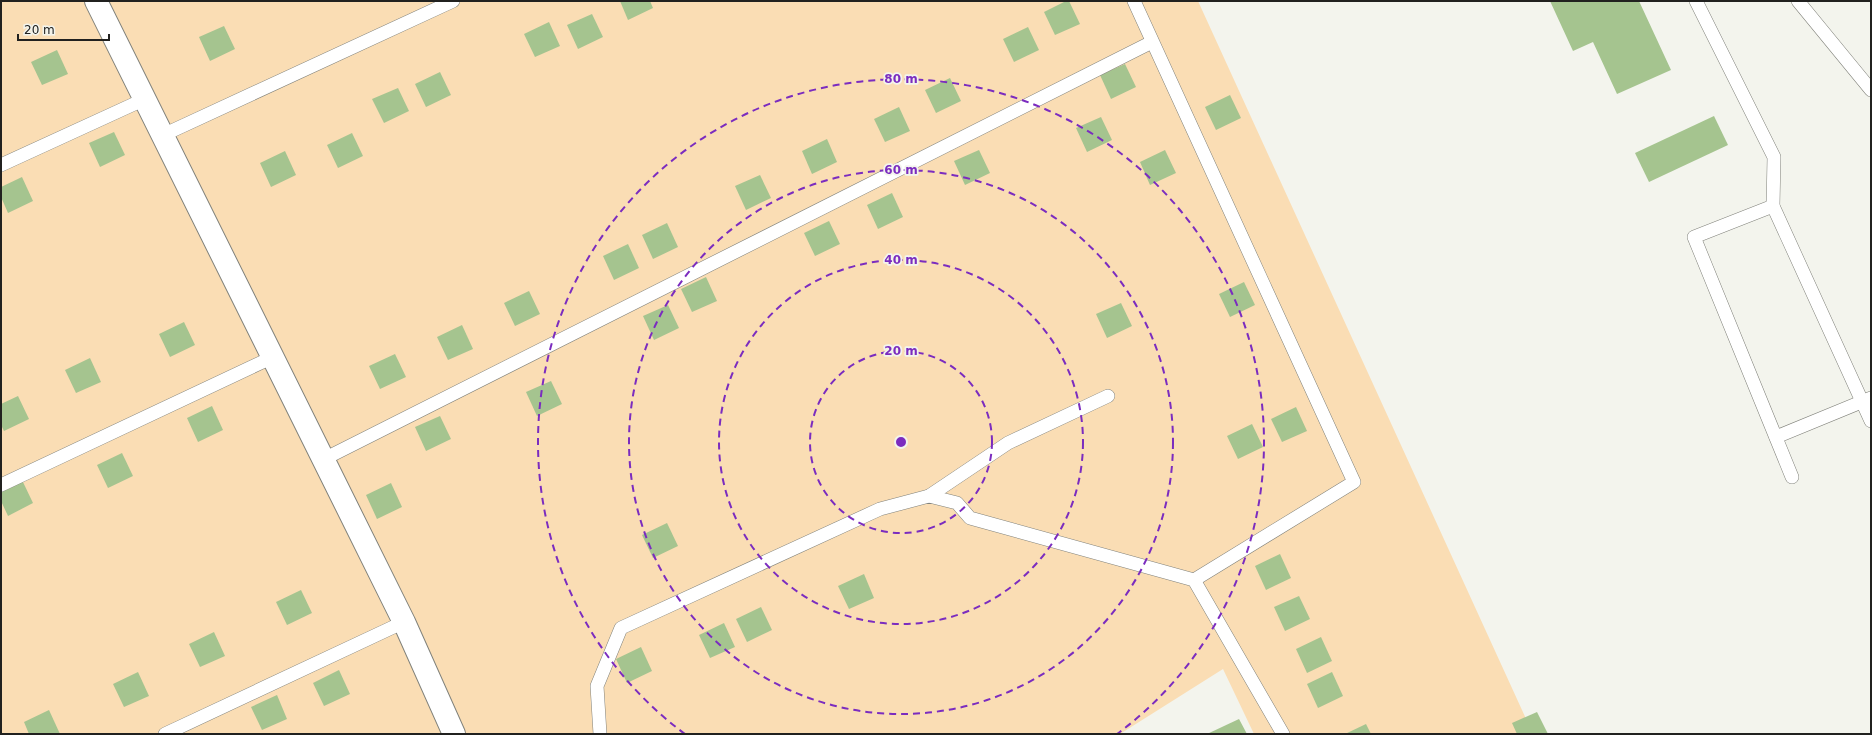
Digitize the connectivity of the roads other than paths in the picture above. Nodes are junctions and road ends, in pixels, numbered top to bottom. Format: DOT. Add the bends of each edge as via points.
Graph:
graph roads {
  1 [pos="96,1"];
  2 [pos="453,1"];
  3 [pos="1134,1"];
  4 [pos="1696,1"];
  5 [pos="1798,1"];
  6 [pos="1152,42"];
  7 [pos="1871,90"];
  8 [pos="145,99"];
  9 [pos="163,135"];
  10 [pos="1,165"];
  11 [pos="1772,206"];
  12 [pos="273,357"];
  13 [pos="1108,396"];
  14 [pos="1867,400"];
  15 [pos="1871,421"];
  16 [pos="1776,437"];
  17 [pos="324,459"];
  18 [pos="1792,477"];
  19 [pos="1,485"];
  20 [pos="929,496"];
  21 [pos="1194,580"];
  22 [pos="404,622"];
  23 [pos="165,734"];
  24 [pos="454,734"];
  25 [pos="600,734"];
  26 [pos="1283,734"];
  1 -- 8 [label="street"];
  2 -- 9 [label="lane"];
  3 -- 6 [label="lane"];
  4 -- 11 [label="lane" via="1774,157"];
  5 -- 7 [label="lane"];
  6 -- 17 [label="lane"];
  6 -- 21 [label="lane" via="1354,482"];
  8 -- 9 [label="street"];
  8 -- 10 [label="lane"];
  9 -- 12 [label="street"];
  11 -- 14 [label="lane"];
  11 -- 16 [label="lane" via="1694,237"];
  12 -- 17 [label="street"];
  12 -- 19 [label="lane"];
  13 -- 20 [label="lane" via="1008,443"];
  14 -- 15 [label="lane"];
  14 -- 16 [label="lane"];
  16 -- 18 [label="lane"];
  17 -- 22 [label="street"];
  20 -- 21 [label="lane" via="957,503 970,518"];
  20 -- 25 [label="lane" via="880,509 621,628 597,686"];
  21 -- 26 [label="lane"];
  22 -- 23 [label="lane"];
  22 -- 24 [label="street"];
}
